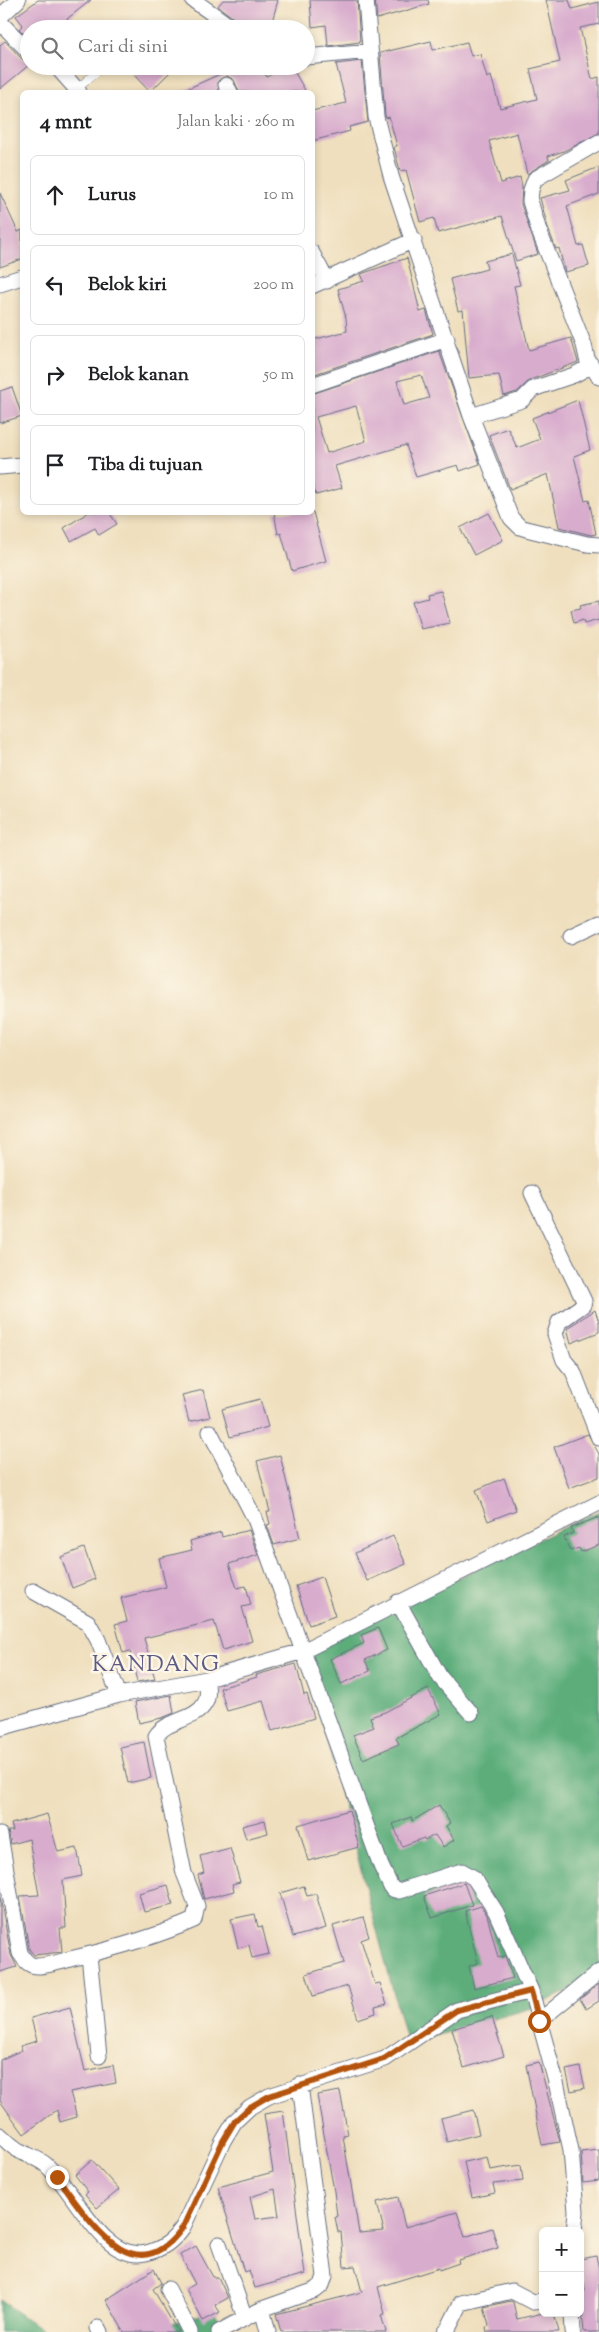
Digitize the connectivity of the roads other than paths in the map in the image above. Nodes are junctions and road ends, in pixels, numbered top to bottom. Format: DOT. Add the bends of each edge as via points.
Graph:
graph roads {
  1 [pos="18,0"];
  2 [pos="193,0"];
  3 [pos="366,0"];
  4 [pos="0,16"];
  5 [pos="221,20"];
  6 [pos="0,22"];
  7 [pos="20,43"];
  8 [pos="370,51"];
  9 [pos="315,55"];
  10 [pos="64,75"];
  11 [pos="94,75"];
  12 [pos="77,90"];
  13 [pos="79,90"];
  14 [pos="599,142"];
  15 [pos="414,240"];
  16 [pos="315,265"];
  17 [pos="20,278"];
  18 [pos="0,284"];
  19 [pos="320,284"];
  20 [pos="447,339"];
  21 [pos="590,363"];
  22 [pos="599,377"];
  23 [pos="315,384"];
  24 [pos="472,416"];
  25 [pos="20,466"];
  26 [pos="0,468"];
  27 [pos="599,545"];
  28 [pos="599,923"];
  29 [pos="571,936"];
  30 [pos="532,1193"];
  31 [pos="210,1432"];
  32 [pos="599,1438"];
  33 [pos="599,1503"];
  34 [pos="32,1591"];
  35 [pos="398,1602"];
  36 [pos="303,1651"];
  37 [pos="207,1679"];
  38 [pos="118,1695"];
  39 [pos="471,1713"];
  40 [pos="0,1728"];
  41 [pos="0,1835"];
  42 [pos="89,1955"];
  43 [pos="599,1972"];
  44 [pos="531,1991"];
  45 [pos="539,2021"];
  46 [pos="99,2056"];
  47 [pos="300,2085"];
  48 [pos="0,2135"];
  49 [pos="574,2227"];
  50 [pos="219,2244"];
  51 [pos="168,2289"];
  52 [pos="539,2301"];
  53 [pos="262,2309"];
  54 [pos="572,2317"];
  55 [pos="245,2318"];
  56 [pos="190,2332"];
  57 [pos="219,2332"];
  58 [pos="268,2332"];
  59 [pos="445,2332"];
  60 [pos="573,2332"];
  1 -- 4 [label="street"];
  2 -- 5 [label="street"];
  3 -- 8 [label="street"];
  6 -- 7 [label="street"];
  8 -- 9 [label="street"];
  8 -- 15 [label="street" via="376,117 391,176"];
  10 -- 12 [label="street"];
  11 -- 13 [label="lane"];
  14 -- 21 [label="street" via="535,179 530,201"];
  15 -- 19 [label="street"];
  15 -- 20 [label="street"];
  16 -- 19 [label="street"];
  17 -- 18 [label="street"];
  20 -- 23 [label="street"];
  20 -- 24 [label="street"];
  21 -- 22 [label="street"];
  21 -- 24 [label="street" via="587,369 574,375 532,389 522,400"];
  24 -- 27 [label="street" via="515,523 526,529"];
  25 -- 26 [label="street"];
  28 -- 29 [label="street"];
  30 -- 32 [label="street" via="584,1301 559,1322 555,1334"];
  31 -- 36 [label="street" via="255,1519"];
  33 -- 35 [label="street"];
  34 -- 38 [label="street" via="88,1622"];
  35 -- 36 [label="street"];
  35 -- 39 [label="street" via="440,1677"];
  36 -- 37 [label="street"];
  36 -- 44 [label="street" via="392,1889 399,1891 457,1872 471,1875 496,1912"];
  37 -- 38 [label="street"];
  37 -- 42 [label="street" via="207,1698 200,1710 165,1727 156,1736 182,1864 197,1914 194,1920 165,1933"];
  38 -- 40 [label="street"];
  41 -- 42 [label="street" via="18,1943 25,1962 35,1967"];
  42 -- 46 [label="street"];
  43 -- 45 [label="street"];
  44 -- 45 [label="street"];
  44 -- 47 [label="street" via="457,2010 384,2059"];
  45 -- 49 [label="street" via="572,2150"];
  47 -- 48 [label="street" via="256,2103 235,2121 183,2227 164,2247 138,2255 129,2255 112,2245 45,2164 16,2149"];
  47 -- 53 [label="street" via="325,2276 316,2290"];
  50 -- 55 [label="street"];
  51 -- 56 [label="street"];
  52 -- 59 [label="street" via="533,2302 512,2291 461,2303"];
  53 -- 55 [label="street"];
  53 -- 58 [label="street"];
  54 -- 60 [label="street"];
  55 -- 57 [label="street"];
}
